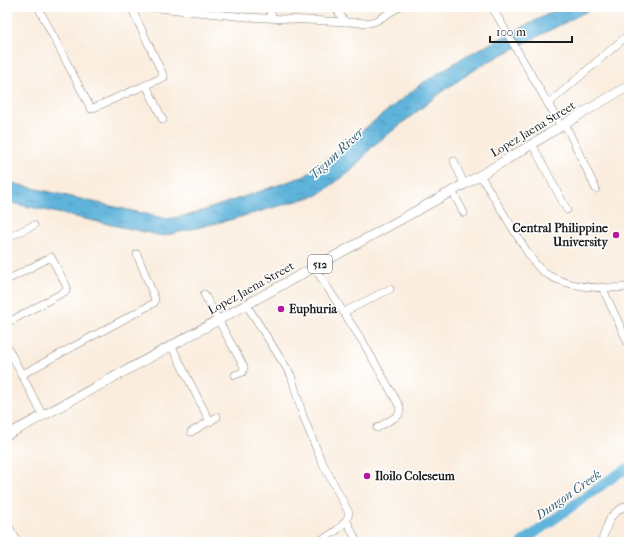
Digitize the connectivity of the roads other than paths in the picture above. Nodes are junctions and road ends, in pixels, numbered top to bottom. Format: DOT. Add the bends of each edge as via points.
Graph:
graph roads {
  1 [pos="38,7"];
  2 [pos="131,7"];
  3 [pos="148,7"];
  4 [pos="268,7"];
  5 [pos="335,7"];
  6 [pos="398,7"];
  7 [pos="492,7"];
  8 [pos="273,18"];
  9 [pos="345,22"];
  10 [pos="629,34"];
  11 [pos="146,84"];
  12 [pos="629,86"];
  13 [pos="548,104"];
  14 [pos="163,120"];
  15 [pos="563,125"];
  16 [pos="532,144"];
  17 [pos="454,161"];
  18 [pos="480,175"];
  19 [pos="464,184"];
  20 [pos="596,190"];
  21 [pos="452,191"];
  22 [pos="567,210"];
  23 [pos="464,213"];
  24 [pos="34,225"];
  25 [pos="7,238"];
  26 [pos="137,254"];
  27 [pos="314,267"];
  28 [pos="7,280"];
  29 [pos="629,286"];
  30 [pos="602,287"];
  31 [pos="390,289"];
  32 [pos="204,294"];
  33 [pos="246,304"];
  34 [pos="344,312"];
  35 [pos="219,319"];
  36 [pos="7,323"];
  37 [pos="629,345"];
  38 [pos="7,346"];
  39 [pos="172,347"];
  40 [pos="10,359"];
  41 [pos="21,374"];
  42 [pos="235,375"];
  43 [pos="43,416"];
  44 [pos="217,417"];
  45 [pos="210,422"];
  46 [pos="377,428"];
  47 [pos="191,432"];
  48 [pos="7,435"];
  49 [pos="629,504"];
  50 [pos="347,521"];
  51 [pos="7,524"];
  52 [pos="330,539"];
  53 [pos="603,540"];
  54 [pos="18,542"];
  55 [pos="317,542"];
  56 [pos="357,542"];
  1 -- 11 [label="street" via="91,109"];
  2 -- 11 [label="street" via="164,77"];
  3 -- 8 [label="street"];
  4 -- 8 [label="street"];
  5 -- 9 [label="street"];
  6 -- 9 [label="street" via="376,22"];
  7 -- 13 [label="street"];
  8 -- 9 [label="street"];
  10 -- 13 [label="street"];
  11 -- 14 [label="street"];
  12 -- 15 [label="main road, Lopez Jaena Street / 512"];
  13 -- 15 [label="street"];
  15 -- 16 [label="main road, Lopez Jaena Street / 512"];
  15 -- 20 [label="street"];
  16 -- 18 [label="main road, Lopez Jaena Street / 512"];
  16 -- 22 [label="street"];
  17 -- 19 [label="street"];
  18 -- 19 [label="main road, Lopez Jaena Street / 512"];
  18 -- 30 [label="street" via="538,266 548,275 569,283"];
  19 -- 21 [label="main road, Lopez Jaena Street / 512"];
  21 -- 23 [label="street"];
  21 -- 27 [label="main road, Lopez Jaena Street / 512"];
  24 -- 25 [label="street"];
  26 -- 41 [label="street" via="155,299 154,303"];
  27 -- 33 [label="main road, Lopez Jaena Street / 512"];
  27 -- 34 [label="street"];
  28 -- 36 [label="street" via="51,257 67,287 66,291"];
  29 -- 30 [label="street"];
  30 -- 37 [label="street"];
  31 -- 34 [label="street"];
  32 -- 35 [label="street"];
  33 -- 35 [label="main road, Lopez Jaena Street / 512"];
  33 -- 50 [label="street" via="291,375 303,416 321,460 349,513"];
  34 -- 46 [label="street" via="400,407 399,415"];
  35 -- 39 [label="main road, Lopez Jaena Street / 512"];
  35 -- 42 [label="street" via="244,367 243,372"];
  38 -- 40 [label="street"];
  39 -- 43 [label="main road, Lopez Jaena Street / 512"];
  39 -- 45 [label="street"];
  40 -- 41 [label="street"];
  41 -- 43 [label="street"];
  43 -- 48 [label="main road, Lopez Jaena Street / 512"];
  44 -- 45 [label="street"];
  45 -- 47 [label="street"];
  49 -- 53 [label="street" via="609,518"];
  50 -- 52 [label="street"];
  50 -- 56 [label="street"];
  51 -- 54 [label="street"];
  52 -- 55 [label="street"];
}
